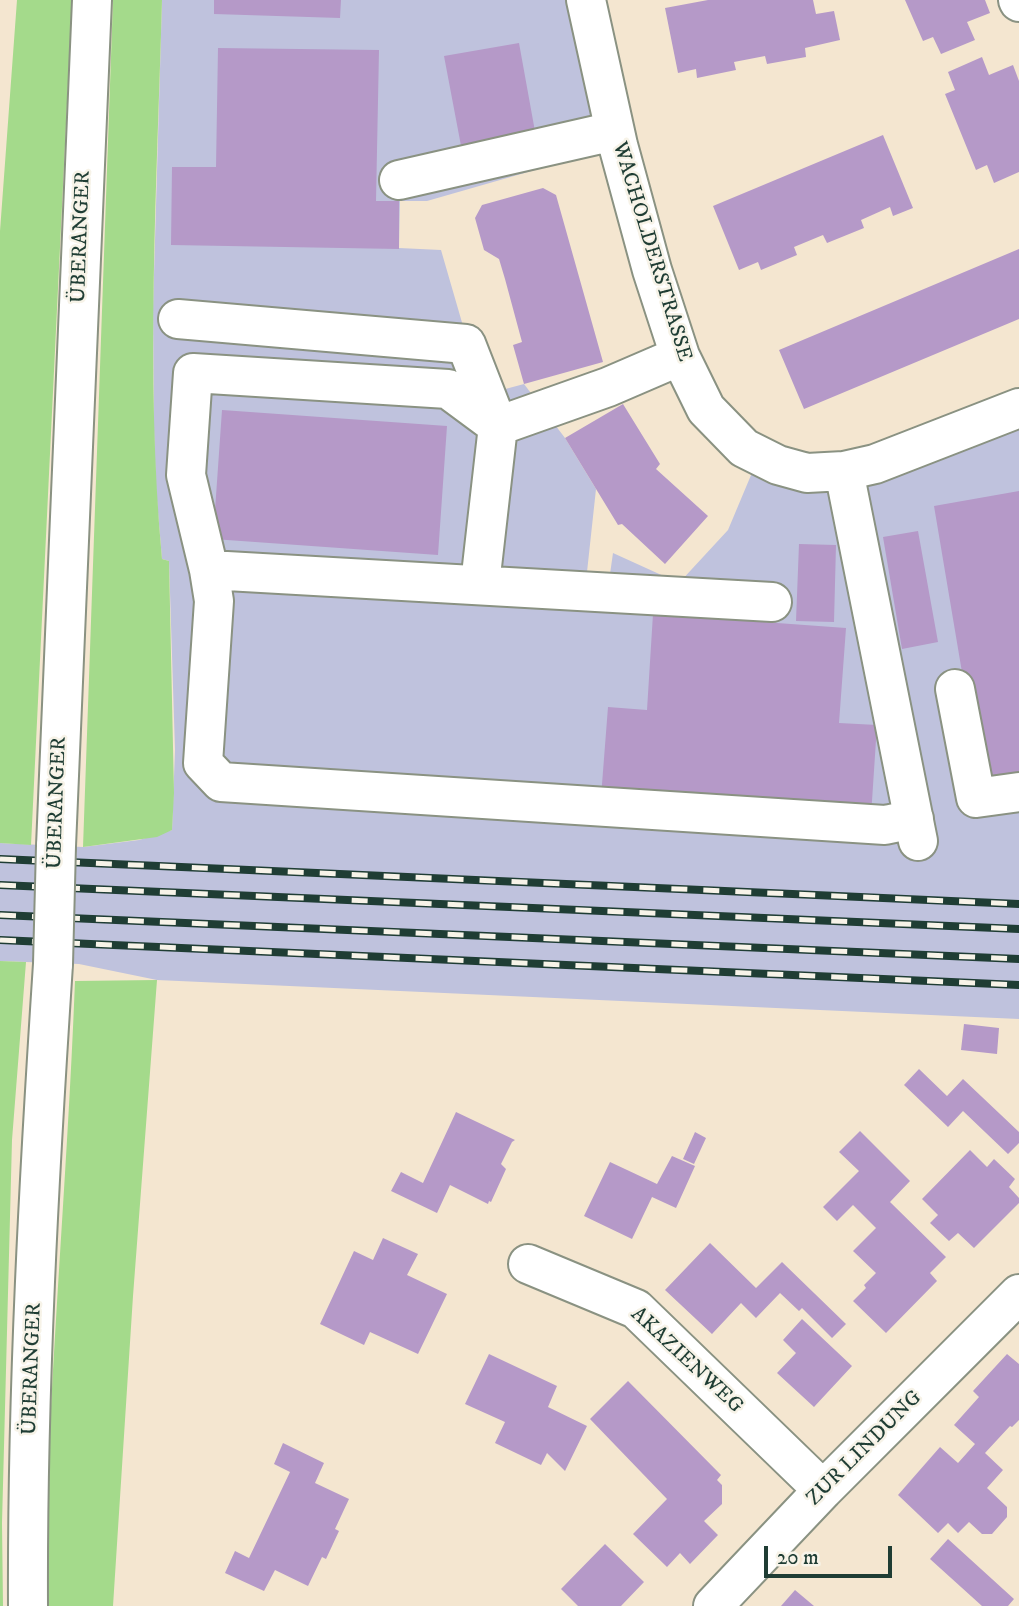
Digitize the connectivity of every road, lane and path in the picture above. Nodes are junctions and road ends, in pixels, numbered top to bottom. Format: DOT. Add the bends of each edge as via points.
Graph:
graph roads {
  1 [pos="92,0"];
  2 [pos="586,0"];
  3 [pos="614,131"];
  4 [pos="399,180"];
  5 [pos="178,319"];
  6 [pos="680,356"];
  7 [pos="1019,408"];
  8 [pos="498,426"];
  9 [pos="844,471"];
  10 [pos="209,570"];
  11 [pos="480,584"];
  12 [pos="772,602"];
  13 [pos="955,689"];
  14 [pos="1019,792"];
  15 [pos="528,1264"];
  16 [pos="1019,1294"];
  17 [pos="823,1490"];
  18 [pos="28,1606"];
  19 [pos="713,1606"];
  1 -- 18 [label="street, ÜBERANGER, bridge" via="38,1237"];
  2 -- 3 [label="street, WACHOLDERSTRASSE"];
  3 -- 4 [label="street"];
  3 -- 6 [label="street, WACHOLDERSTRASSE"];
  5 -- 8 [label="street" via="466,344"];
  6 -- 8 [label="street"];
  6 -- 9 [label="street, WACHOLDERSTRASSE" via="706,409 744,448 807,473"];
  7 -- 9 [label="street, WACHOLDERSTRASSE" via="875,464"];
  8 -- 10 [label="street" via="447,389 192,373 186,475"];
  8 -- 11 [label="street"];
  9 -- 10 [label="street" via="916,830 221,782 203,762 214,601"];
  10 -- 11 [label="street"];
  11 -- 12 [label="street"];
  13 -- 14 [label="street" via="976,798"];
  15 -- 17 [label="street, AKAZIENWEG" via="636,1309"];
  16 -- 17 [label="street, ZUR LINDUNG"];
  17 -- 19 [label="street, ZUR LINDUNG"];
}
